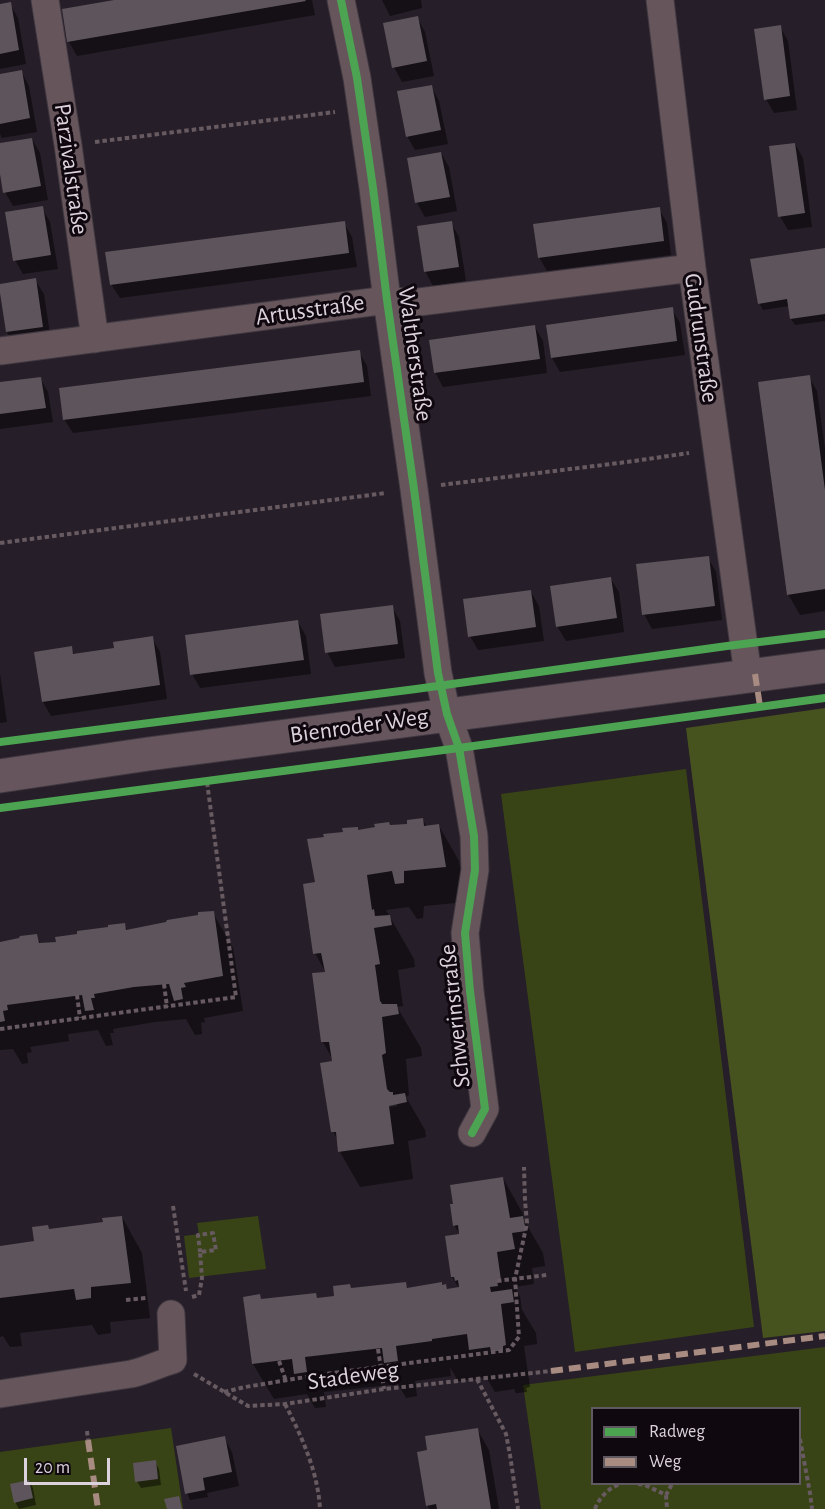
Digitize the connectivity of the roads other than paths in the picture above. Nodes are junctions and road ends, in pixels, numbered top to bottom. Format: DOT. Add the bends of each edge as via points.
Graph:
graph roads {
  1 [pos="45,0"];
  2 [pos="341,0"];
  3 [pos="660,0"];
  4 [pos="692,268"];
  5 [pos="387,300"];
  6 [pos="95,339"];
  7 [pos="0,351"];
  8 [pos="825,666"];
  9 [pos="748,675"];
  10 [pos="447,714"];
  11 [pos="0,776"];
  12 [pos="472,1133"];
  13 [pos="171,1314"];
  14 [pos="0,1394"];
  1 -- 6 [label="street, Parzivalstraße"];
  2 -- 5 [label="street, Waltherstraße" via="361,109"];
  3 -- 4 [label="street, Gudrunstraße"];
  4 -- 5 [label="street, Artusstraße" via="411,303"];
  4 -- 9 [label="street, Gudrunstraße"];
  5 -- 6 [label="street, Artusstraße"];
  5 -- 10 [label="street, Waltherstraße" via="438,673"];
  6 -- 7 [label="street, Artusstraße"];
  8 -- 9 [label="main road, Bienroder Weg"];
  9 -- 10 [label="main road, Bienroder Weg"];
  10 -- 11 [label="main road, Bienroder Weg"];
  10 -- 12 [label="street, Schwerinstraße" via="459,748 474,837 475,870 465,933 485,1109"];
  13 -- 14 [label="street" via="173,1360 131,1374"];
}
